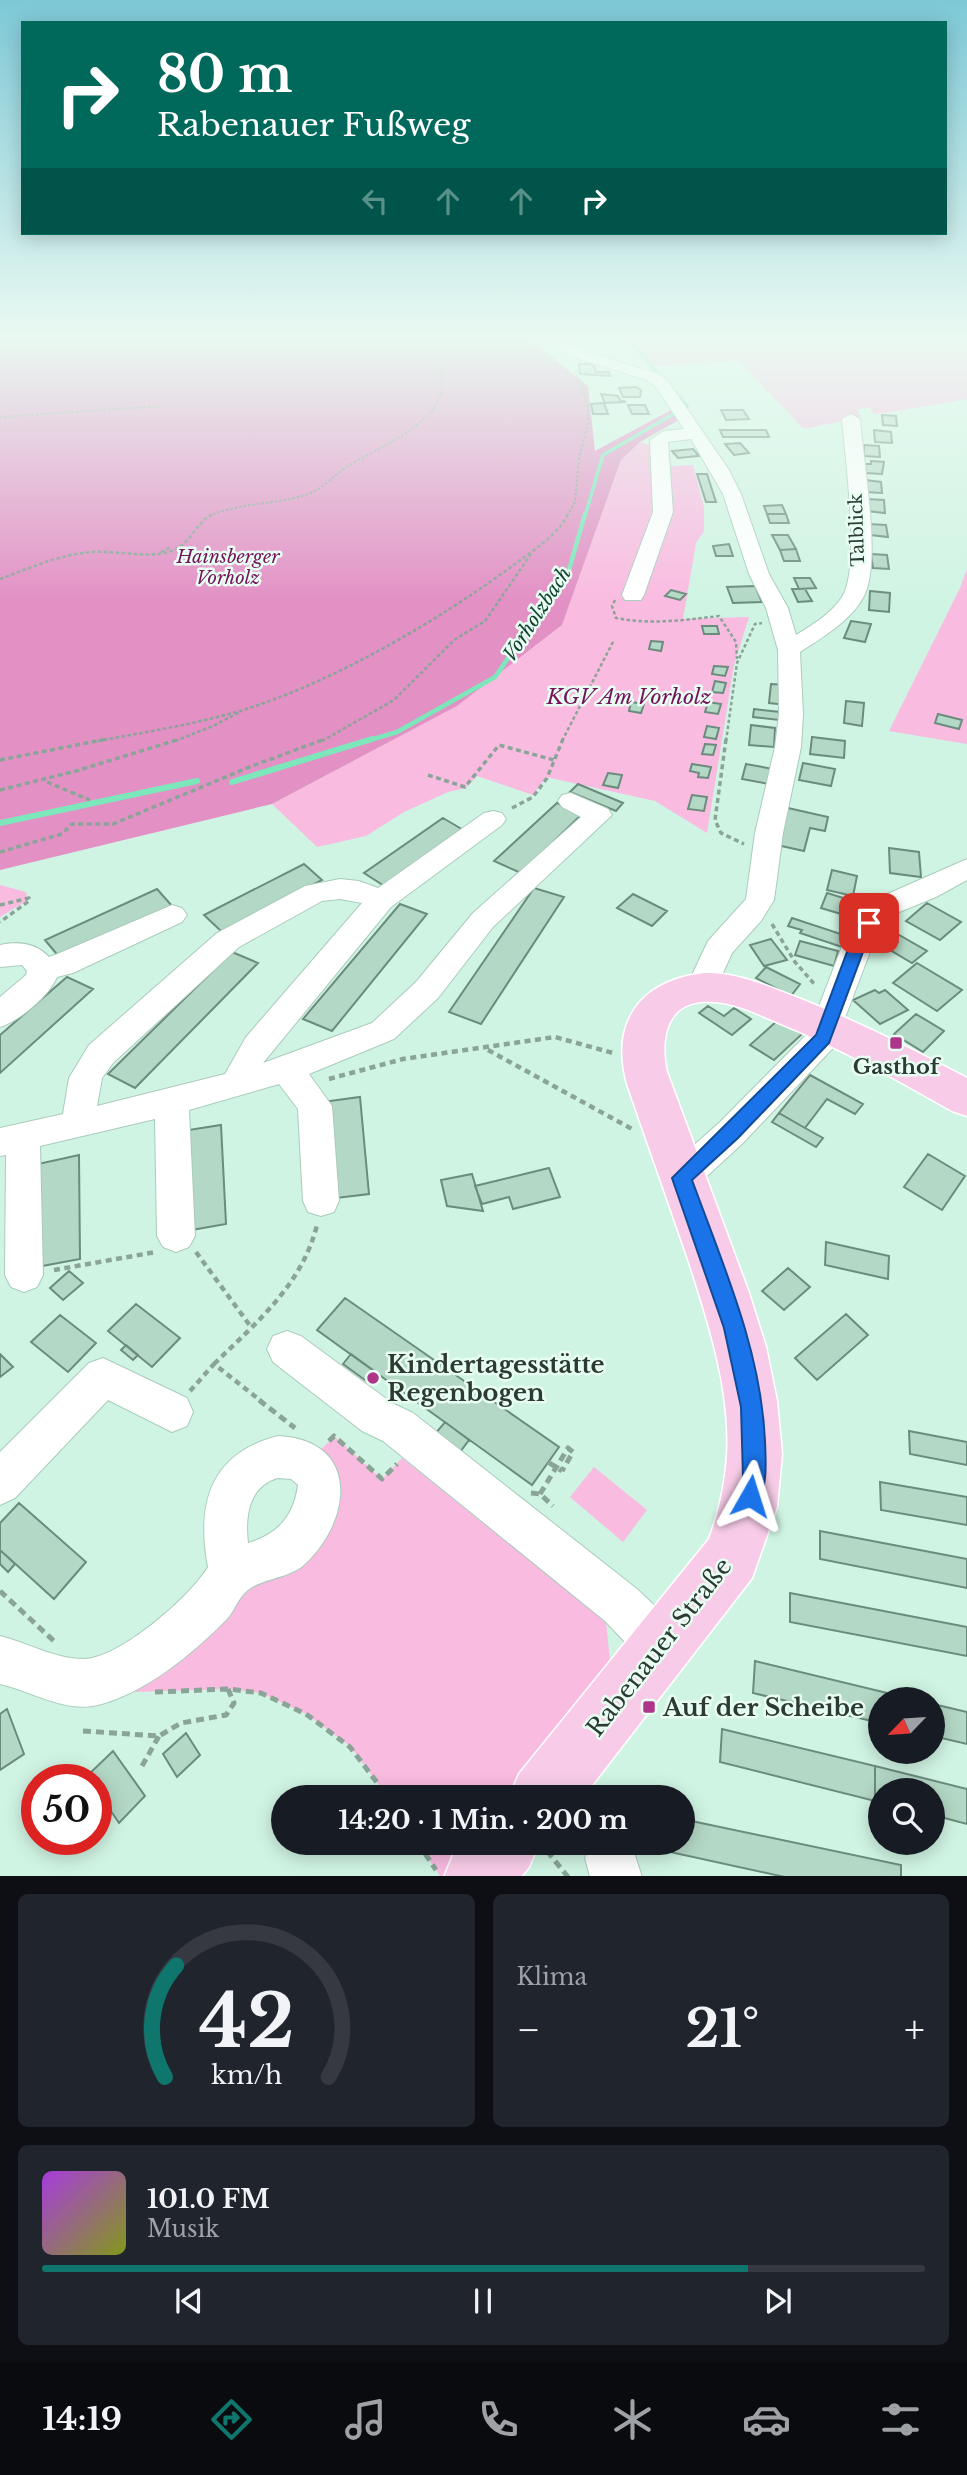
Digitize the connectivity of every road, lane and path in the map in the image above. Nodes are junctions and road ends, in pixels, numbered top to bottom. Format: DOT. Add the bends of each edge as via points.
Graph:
graph roads {
  1 [pos="415,428"];
  2 [pos="587,428"];
  3 [pos="677,428"];
  4 [pos="691,428"];
  5 [pos="852,428"];
  6 [pos="171,547"];
  7 [pos="534,549"];
  8 [pos="159,553"];
  9 [pos="0,579"];
  10 [pos="635,591"];
  11 [pos="782,623"];
  12 [pos="614,640"];
  13 [pos="789,650"];
  14 [pos="737,663"];
  15 [pos="243,710"];
  16 [pos="0,760"];
  17 [pos="554,760"];
  18 [pos="428,775"];
  19 [pos="45,781"];
  20 [pos="0,790"];
  21 [pos="90,800"];
  22 [pos="571,801"];
  23 [pos="493,819"];
  24 [pos="766,850"];
  25 [pos="0,852"];
  26 [pos="967,868"];
  27 [pos="381,900"];
  28 [pos="760,900"];
  29 [pos="0,905"];
  30 [pos="172,915"];
  31 [pos="0,922"];
  32 [pos="0,956"];
  33 [pos="43,969"];
  34 [pos="709,987"];
  35 [pos="0,1014"];
  36 [pos="832,1015"];
  37 [pos="486,1049"];
  38 [pos="643,1052"];
  39 [pos="291,1075"];
  40 [pos="238,1083"];
  41 [pos="967,1099"];
  42 [pos="172,1102"];
  43 [pos="80,1123"];
  44 [pos="11,1140"];
  45 [pos="667,1151"];
  46 [pos="321,1201"];
  47 [pos="181,1249"];
  48 [pos="24,1275"];
  49 [pos="251,1326"];
  50 [pos="287,1349"];
  51 [pos="214,1364"];
  52 [pos="172,1412"];
  53 [pos="300,1432"];
  54 [pos="417,1442"];
  55 [pos="320,1450"];
  56 [pos="548,1462"];
  57 [pos="0,1483"];
  58 [pos="540,1493"];
  59 [pos="232,1573"];
  60 [pos="0,1591"];
  61 [pos="662,1646"];
  62 [pos="0,1660"];
  63 [pos="62,1664"];
  64 [pos="228,1689"];
  65 [pos="144,1692"];
  66 [pos="83,1731"];
  67 [pos="159,1736"];
  68 [pos="142,1766"];
  69 [pos="379,1785"];
  70 [pos="560,1785"];
  71 [pos="426,1855"];
  72 [pos="501,1855"];
  73 [pos="573,1855"];
  74 [pos="598,1870"];
  75 [pos="439,1876"];
  76 [pos="479,1876"];
  1 -- 8 [label="path" via="314,491 219,511 198,523 185,543"];
  2 -- 7 [label="path" via="575,502 560,530"];
  3 -- 10 [label="street" via="659,440 663,512"];
  4 -- 11 [label="street" via="732,494 759,574"];
  5 -- 13 [label="street, Talblick" via="861,564 856,593 836,617"];
  6 -- 8 [label="path"];
  7 -- 15 [label="path" via="489,583 396,640 304,687"];
  7 -- 25 [label="path" via="485,621 454,639 394,700 321,742 113,824 72,824 62,834"];
  8 -- 9 [label="path" via="65,555"];
  10 -- 14 [label="path" via="618,593 612,606 616,618 668,622 719,616 736,642"];
  11 -- 13 [label="street"];
  11 -- 14 [label="path" via="755,624"];
  12 -- 17 [label="path"];
  13 -- 24 [label="street" via="788,747"];
  14 -- 24 [label="path" via="715,820 721,832"];
  15 -- 16 [label="path"];
  15 -- 19 [label="path" via="221,724 160,747"];
  17 -- 18 [label="path" via="499,745 465,787"];
  17 -- 23 [label="path" via="533,797"];
  19 -- 20 [label="path"];
  19 -- 21 [label="path"];
  22 -- 39 [label="street" via="599,815 483,920 427,990 383,1031"];
  23 -- 27 [label="street"];
  24 -- 28 [label="street"];
  26 -- 36 [label="street" via="877,910 861,936"];
  27 -- 40 [label="street" via="257,1046"];
  27 -- 43 [label="street" via="359,891 315,893 228,940 86,1073 78,1101"];
  28 -- 34 [label="street" via="719,948 707,975"];
  28 -- 36 [label="path"];
  29 -- 31 [label="path" via="29,898"];
  30 -- 33 [label="street" via="62,965"];
  32 -- 33 [label="street" via="30,955"];
  33 -- 35 [label="street" via="41,979"];
  34 -- 36 [label="main road, Rabenauer Straße"];
  34 -- 38 [label="main road, Rabenauer Straße" via="664,1001 650,1015"];
  36 -- 41 [label="main road, Rabenauer Straße" via="880,1049"];
  36 -- 45 [label="street" via="823,1038 731,1133"];
  37 -- 38 [label="path" via="555,1037 613,1053"];
  37 -- 39 [label="path" via="403,1059 311,1082"];
  37 -- 45 [label="path"];
  38 -- 45 [label="main road, Rabenauer Straße"];
  39 -- 40 [label="street"];
  39 -- 46 [label="street" via="314,1106"];
  40 -- 42 [label="street"];
  42 -- 43 [label="street"];
  42 -- 47 [label="street"];
  43 -- 44 [label="street"];
  44 -- 48 [label="street"];
  45 -- 61 [label="main road, Rabenauer Straße" via="735,1328 752,1407 755,1477 742,1535 731,1557"];
  46 -- 49 [label="path" via="316,1234 303,1266"];
  47 -- 48 [label="path"];
  47 -- 49 [label="path"];
  49 -- 51 [label="path"];
  50 -- 54 [label="street"];
  51 -- 52 [label="path"];
  51 -- 53 [label="path"];
  52 -- 57 [label="street" via="103,1377"];
  54 -- 55 [label="path" via="382,1479 334,1436"];
  54 -- 61 [label="street" via="621,1605"];
  56 -- 58 [label="path, bridge" via="559,1469"];
  59 -- 63 [label="street" via="214,1601 133,1665 98,1681"];
  60 -- 63 [label="path"];
  61 -- 70 [label="main road, Rabenauer Straße"];
  62 -- 63 [label="street"];
  64 -- 65 [label="path"];
  64 -- 67 [label="path" via="234,1703 226,1715 181,1723"];
  64 -- 69 [label="path" via="261,1693 306,1714 350,1746"];
  66 -- 67 [label="path"];
  67 -- 68 [label="path"];
  71 -- 75 [label="path"];
  72 -- 76 [label="main road, Rabenauer Straße"];
  73 -- 74 [label="path"];
}
